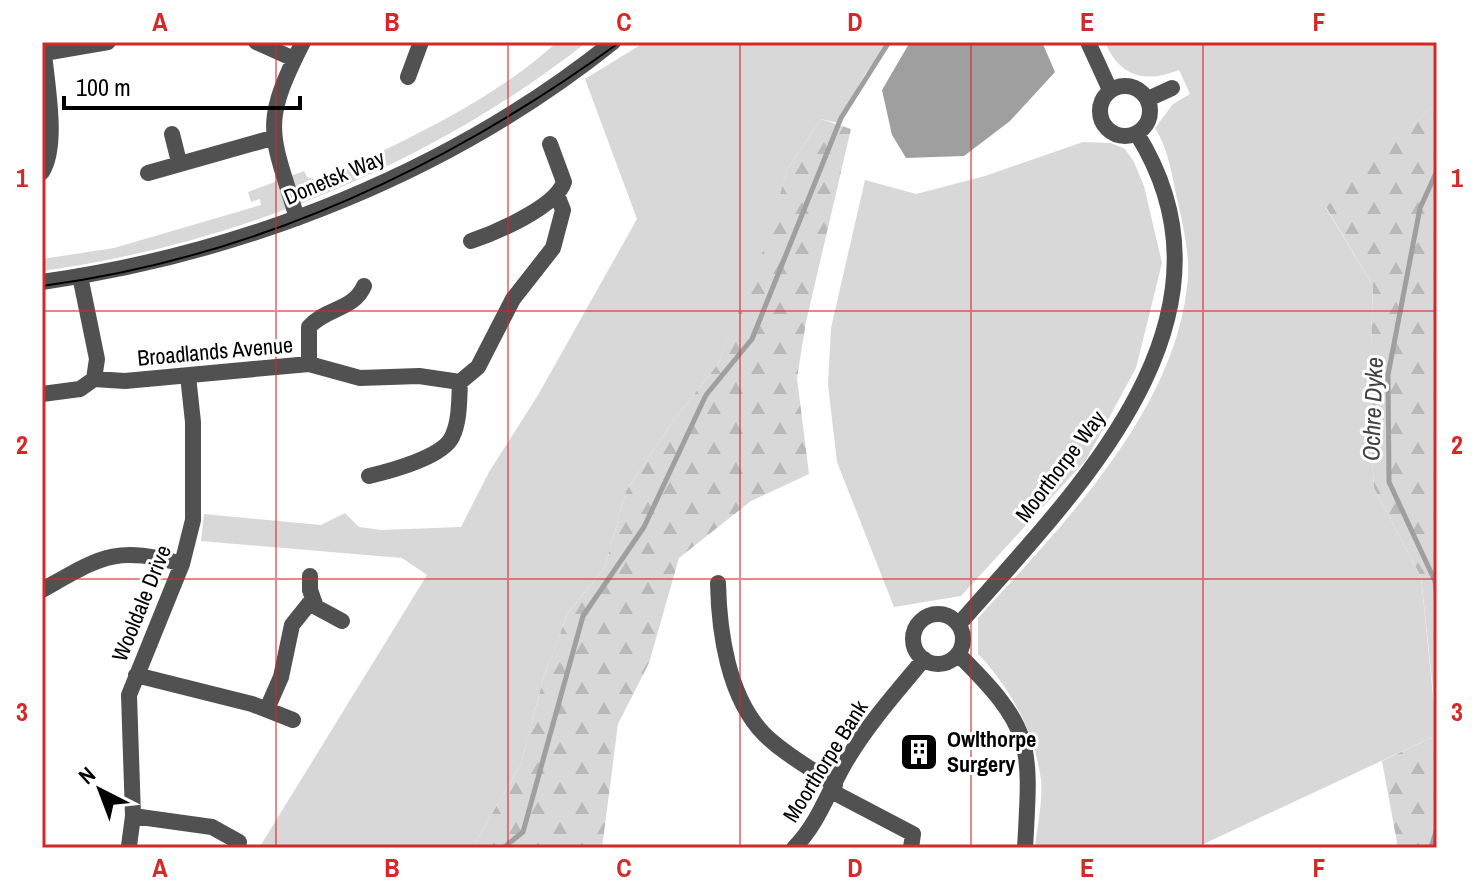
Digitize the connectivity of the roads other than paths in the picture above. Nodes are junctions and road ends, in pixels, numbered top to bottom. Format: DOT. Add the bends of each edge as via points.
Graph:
graph roads {
  1 [pos="108,42"];
  2 [pos="256,42"];
  3 [pos="303,42"];
  4 [pos="421,42"];
  5 [pos="613,42"];
  6 [pos="1088,42"];
  7 [pos="43,47"];
  8 [pos="294,59"];
  9 [pos="408,77"];
  10 [pos="1172,88"];
  11 [pos="1110,90"];
  12 [pos="1148,99"];
  13 [pos="172,134"];
  14 [pos="1137,134"];
  15 [pos="272,138"];
  16 [pos="550,144"];
  17 [pos="179,162"];
  18 [pos="42,172"];
  19 [pos="148,173"];
  20 [pos="557,195"];
  21 [pos="297,218"];
  22 [pos="471,241"];
  23 [pos="80,276"];
  24 [pos="42,282"];
  25 [pos="364,286"];
  26 [pos="309,364"];
  27 [pos="188,376"];
  28 [pos="94,379"];
  29 [pos="460,382"];
  30 [pos="42,394"];
  31 [pos="369,476"];
  32 [pos="182,564"];
  33 [pos="310,576"];
  34 [pos="718,583"];
  35 [pos="42,590"];
  36 [pos="312,600"];
  37 [pos="342,621"];
  38 [pos="959,624"];
  39 [pos="958,654"];
  40 [pos="924,659"];
  41 [pos="136,675"];
  42 [pos="267,709"];
  43 [pos="293,720"];
  44 [pos="834,788"];
  45 [pos="133,816"];
  46 [pos="239,842"];
  47 [pos="129,846"];
  48 [pos="794,848"];
  49 [pos="911,848"];
  50 [pos="1025,848"];
  1 -- 7 [label="street"];
  2 -- 8 [label="street"];
  3 -- 8 [label="street"];
  4 -- 9 [label="street"];
  5 -- 21 [label="street, Donetsk Way" via="454,145"];
  6 -- 11 [label="street"];
  7 -- 18 [label="street" via="50,136 49,159"];
  8 -- 15 [label="street" via="274,106"];
  10 -- 12 [label="street"];
  11 -- 12 [label="street" via="1129,86"];
  11 -- 14 [label="street" via="1095,124 1114,134"];
  12 -- 14 [label="street" via="1149,121"];
  13 -- 17 [label="street"];
  14 -- 38 [label="street, Moorthorpe Way" via="1167,191 1178,268 1172,308 1155,357 1117,430 1068,500"];
  15 -- 17 [label="street"];
  15 -- 21 [label="street"];
  16 -- 20 [label="street" via="564,182"];
  17 -- 19 [label="street"];
  20 -- 22 [label="street"];
  20 -- 29 [label="street" via="563,210 553,248 513,299 478,367"];
  21 -- 23 [label="street, Donetsk Way" via="148,263"];
  23 -- 24 [label="street, Donetsk Way"];
  23 -- 28 [label="street" via="97,359"];
  25 -- 26 [label="street" via="354,301 309,327"];
  26 -- 27 [label="street, Broadlands Avenue"];
  26 -- 29 [label="street, Broadlands Avenue" via="360,378 419,376"];
  27 -- 28 [label="street, Broadlands Avenue"];
  27 -- 32 [label="street, Wooldale Drive" via="194,496"];
  28 -- 30 [label="street, Broadlands Avenue" via="80,389"];
  29 -- 31 [label="street" via="450,441 437,453"];
  32 -- 35 [label="street" via="137,553 106,556"];
  32 -- 41 [label="street, Wooldale Drive"];
  33 -- 36 [label="street"];
  34 -- 44 [label="street" via="719,630 741,698 763,734"];
  36 -- 37 [label="street" via="324,614"];
  36 -- 42 [label="street" via="292,625 281,677"];
  38 -- 39 [label="street" via="963,641"];
  38 -- 40 [label="street" via="943,614 921,620 914,645"];
  39 -- 40 [label="street" via="944,663"];
  39 -- 50 [label="street" via="998,693 1019,726 1029,759"];
  40 -- 44 [label="street, Moorthorpe Bank" via="869,724"];
  41 -- 42 [label="street"];
  41 -- 45 [label="street, Wooldale Drive" via="127,709"];
  42 -- 43 [label="street"];
  44 -- 48 [label="street, Moorthorpe Bank" via="813,829"];
  44 -- 49 [label="street" via="913,834"];
  45 -- 46 [label="street" via="212,827"];
  45 -- 47 [label="street, Wooldale Drive"];
}
